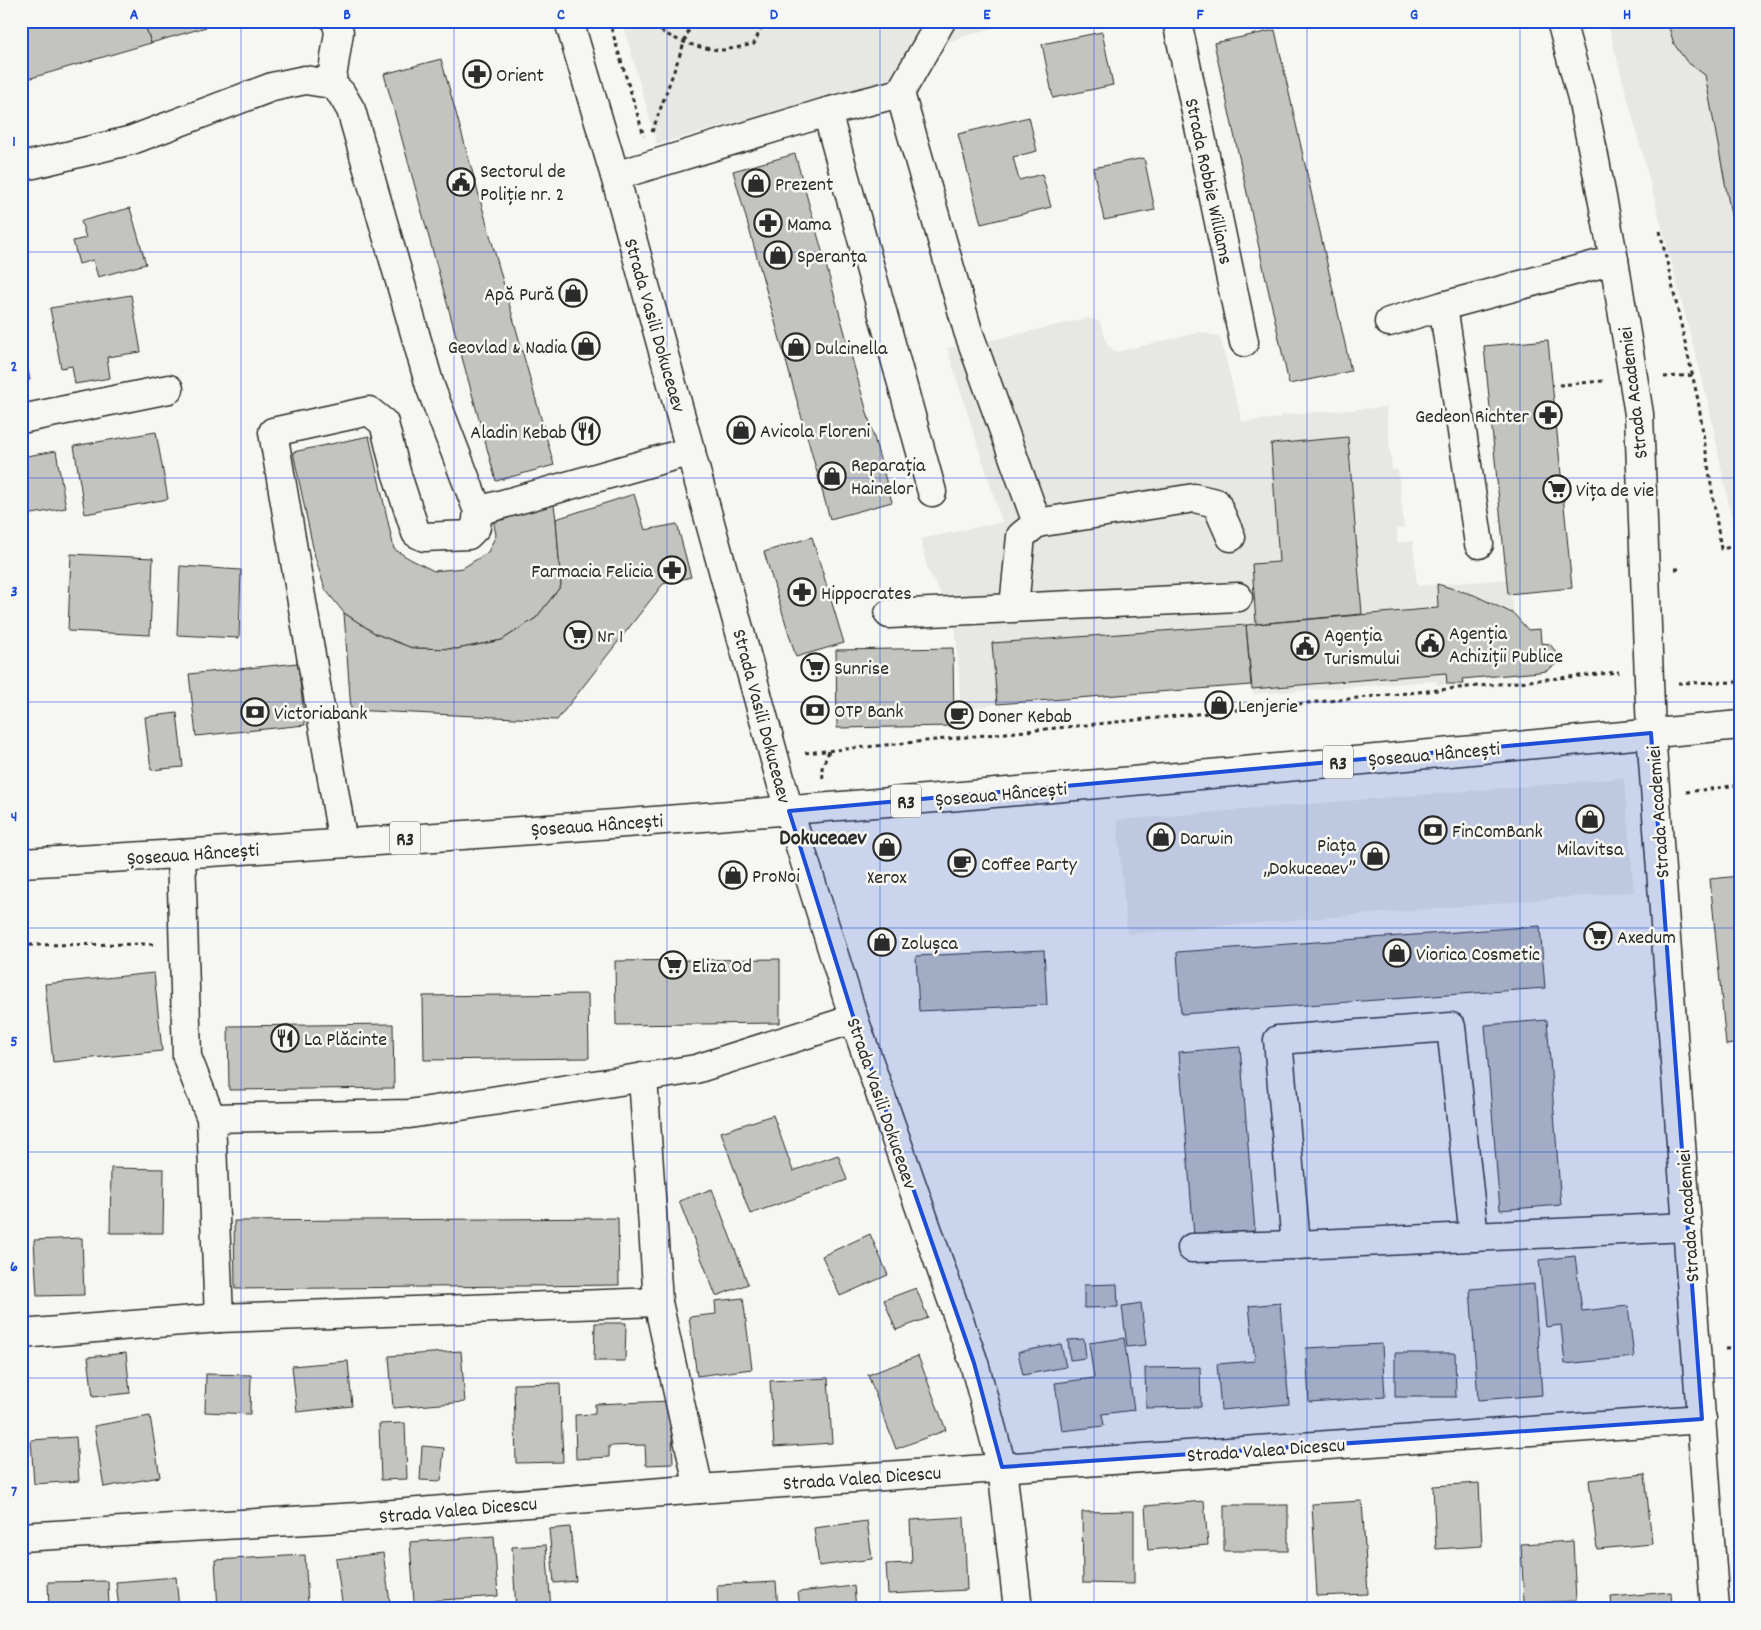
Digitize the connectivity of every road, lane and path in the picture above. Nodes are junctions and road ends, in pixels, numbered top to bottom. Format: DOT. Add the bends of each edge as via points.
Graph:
graph roads {
  1 [pos="336,21"];
  2 [pos="570,21"];
  3 [pos="609,21"];
  4 [pos="648,21"];
  5 [pos="692,21"];
  6 [pos="764,21"];
  7 [pos="941,21"];
  8 [pos="1177,21"];
  9 [pos="1561,21"];
  10 [pos="684,43"];
  11 [pos="331,84"];
  12 [pos="900,93"];
  13 [pos="827,112"];
  14 [pos="650,156"];
  15 [pos="21,166"];
  16 [pos="615,176"];
  17 [pos="1660,231"];
  18 [pos="1614,260"];
  19 [pos="1443,306"];
  20 [pos="1389,322"];
  21 [pos="1244,342"];
  22 [pos="169,389"];
  23 [pos="21,419"];
  24 [pos="691,452"];
  25 [pos="932,492"];
  26 [pos="478,511"];
  27 [pos="1037,523"];
  28 [pos="1231,537"];
  29 [pos="1479,544"];
  30 [pos="1740,545"];
  31 [pos="1238,596"];
  32 [pos="1014,607"];
  33 [pos="889,614"];
  34 [pos="1591,676"];
  35 [pos="1740,725"];
  36 [pos="1652,733"];
  37 [pos="829,751"];
  38 [pos="774,756"];
  39 [pos="822,768"];
  40 [pos="789,811"];
  41 [pos="343,843"];
  42 [pos="181,854"];
  43 [pos="21,863"];
  44 [pos="183,944"];
  45 [pos="21,945"];
  46 [pos="854,1019"];
  47 [pos="643,1077"];
  48 [pos="210,1118"];
  49 [pos="1688,1227"];
  50 [pos="1474,1237"];
  51 [pos="1296,1245"];
  52 [pos="1192,1248"];
  53 [pos="658,1302"];
  54 [pos="219,1318"];
  55 [pos="21,1334"];
  56 [pos="1702,1419"];
  57 [pos="1002,1467"];
  58 [pos="699,1489"];
  59 [pos="21,1536"];
  60 [pos="1018,1609"];
  61 [pos="1715,1609"];
  1 -- 11 [label="street" via="339,32"];
  2 -- 16 [label="street, Strada Vasili Dokuceaev"];
  3 -- 14 [label="path"];
  4 -- 10 [label="path"];
  5 -- 10 [label="path"];
  6 -- 10 [label="path" via="754,44 720,50"];
  7 -- 12 [label="street"];
  8 -- 21 [label="street, Strada Robbie Williams"];
  9 -- 18 [label="street, Strada Academiei" via="1582,98"];
  10 -- 14 [label="path"];
  11 -- 15 [label="street" via="305,80 272,87 132,140"];
  11 -- 26 [label="street" via="351,110 430,386"];
  12 -- 13 [label="street"];
  12 -- 27 [label="street" via="968,331"];
  13 -- 14 [label="street"];
  13 -- 25 [label="street"];
  14 -- 16 [label="street"];
  16 -- 24 [label="street, Strada Vasili Dokuceaev"];
  17 -- 30 [label="path" via="1698,400 1721,549"];
  18 -- 19 [label="street"];
  18 -- 36 [label="street, Strada Academiei" via="1639,414"];
  19 -- 20 [label="street"];
  19 -- 29 [label="street"];
  22 -- 23 [label="street"];
  24 -- 26 [label="street"];
  24 -- 38 [label="street, Strada Vasili Dokuceaev"];
  26 -- 41 [label="street" via="476,527 468,535 424,537 416,534 384,424 369,411 273,432"];
  27 -- 28 [label="street" via="1194,498 1216,503"];
  27 -- 32 [label="street" via="1021,536"];
  31 -- 32 [label="street"];
  32 -- 33 [label="street"];
  34 -- 37 [label="path"];
  35 -- 36 [label="street, Șoseaua Hâncești / R3"];
  36 -- 40 [label="street, Șoseaua Hâncești / R3"];
  36 -- 49 [label="street, Strada Academiei"];
  37 -- 38 [label="path"];
  37 -- 39 [label="path"];
  38 -- 40 [label="street, Strada Vasili Dokuceaev"];
  40 -- 41 [label="street, Șoseaua Hâncești / R3"];
  40 -- 46 [label="street, Strada Vasili Dokuceaev"];
  41 -- 42 [label="street, Șoseaua Hâncești / R3"];
  42 -- 43 [label="street, Șoseaua Hâncești / R3"];
  42 -- 44 [label="street"];
  44 -- 45 [label="path"];
  44 -- 48 [label="street" via="188,1057"];
  46 -- 47 [label="street" via="696,1069"];
  46 -- 57 [label="street, Strada Vasili Dokuceaev" via="974,1363"];
  47 -- 48 [label="street" via="409,1114"];
  47 -- 53 [label="street"];
  48 -- 54 [label="street"];
  49 -- 50 [label="street"];
  49 -- 56 [label="street, Strada Academiei"];
  50 -- 51 [label="street"];
  50 -- 51 [label="street" via="1452,1027 1278,1040"];
  51 -- 52 [label="street"];
  53 -- 54 [label="street"];
  53 -- 58 [label="street"];
  54 -- 55 [label="street"];
  56 -- 57 [label="street, Strada Valea Dicescu"];
  56 -- 61 [label="street, Strada Academiei"];
  57 -- 58 [label="street, Strada Valea Dicescu"];
  57 -- 60 [label="street, Strada Vasili Dokuceaev"];
  58 -- 59 [label="street, Strada Valea Dicescu" via="358,1517"];
}
